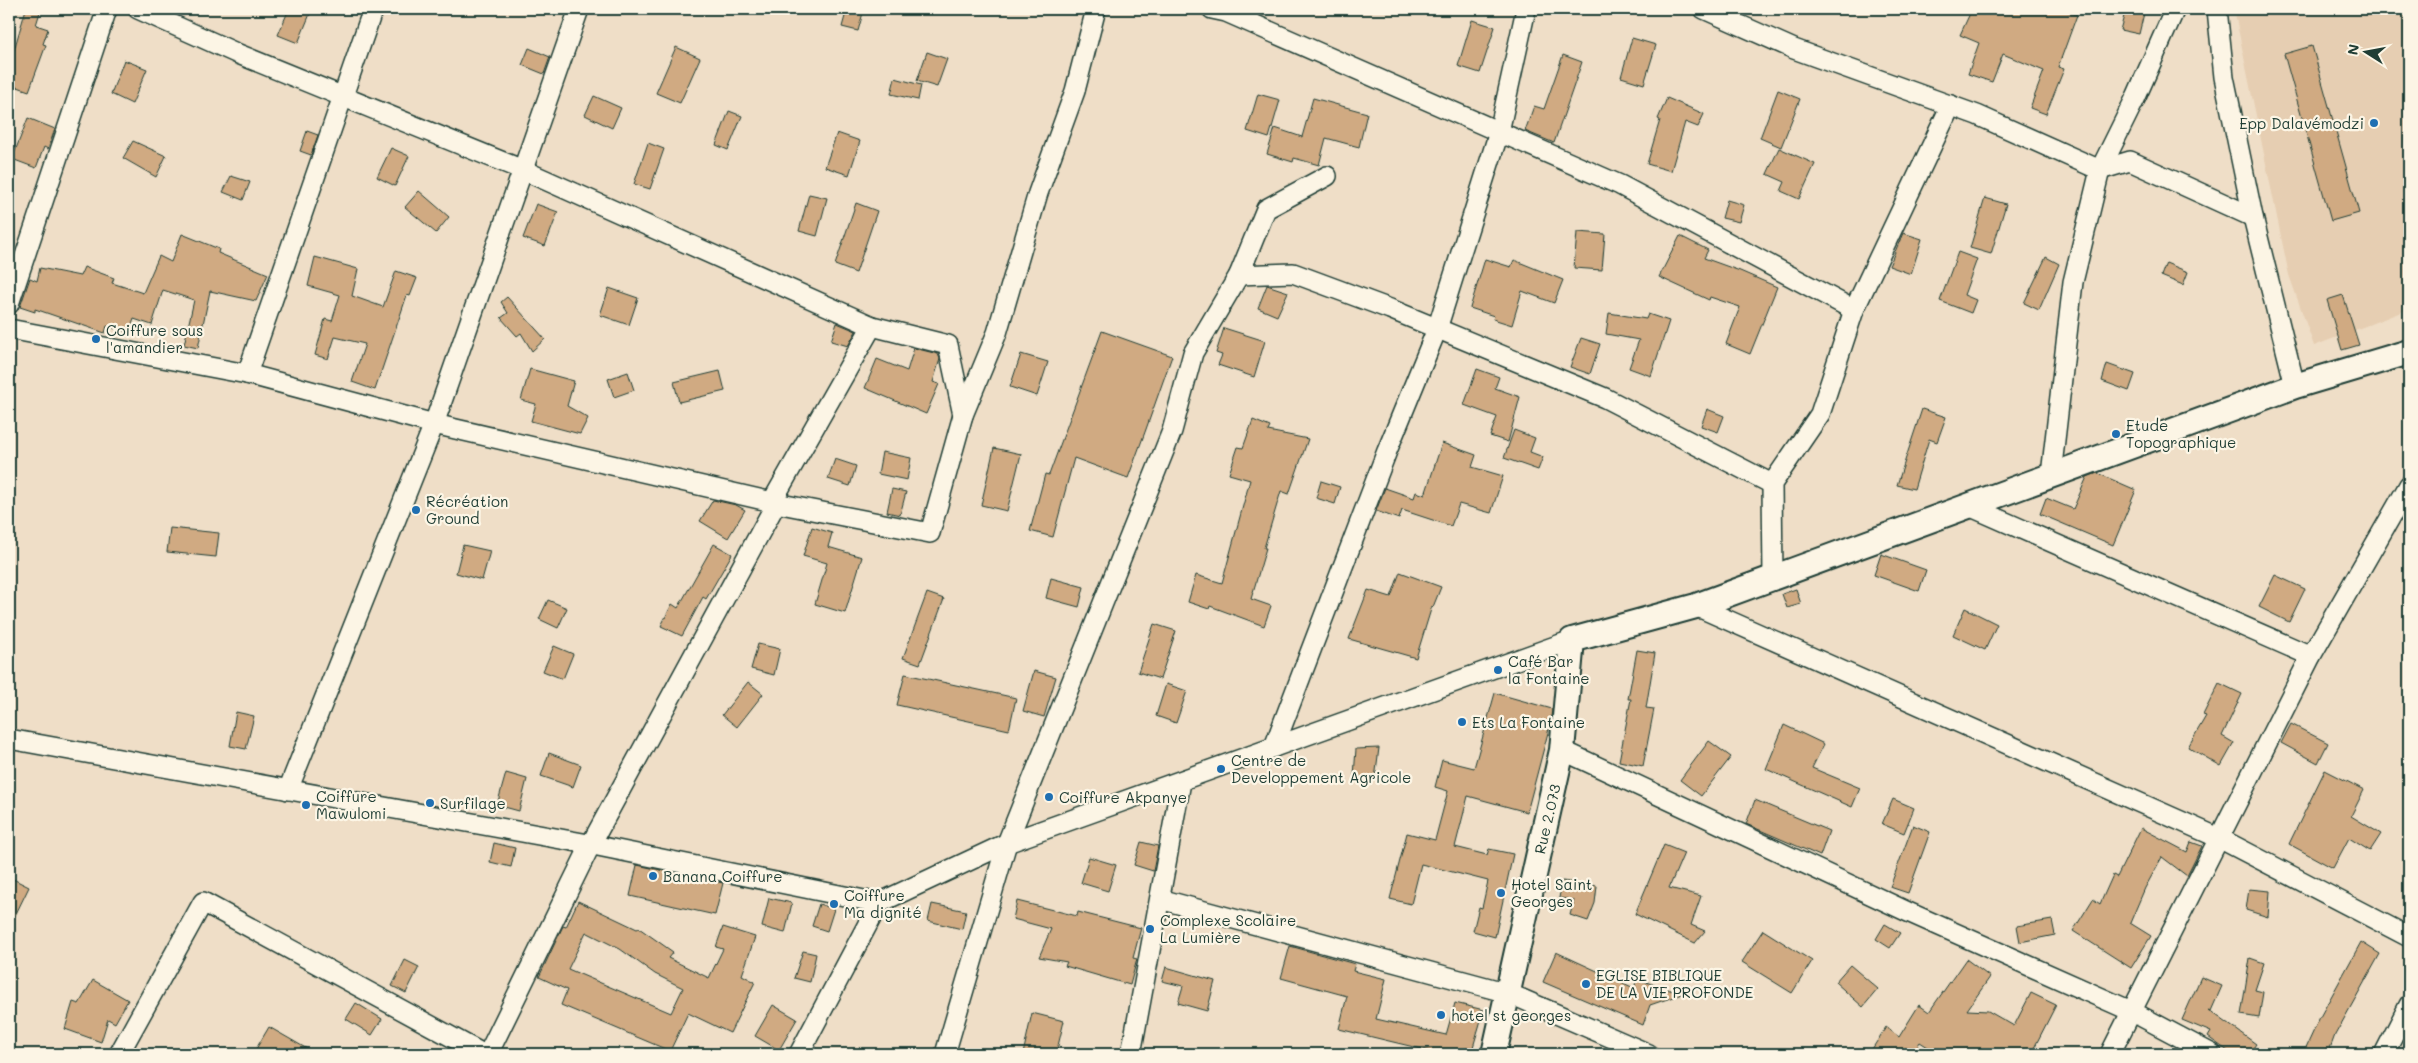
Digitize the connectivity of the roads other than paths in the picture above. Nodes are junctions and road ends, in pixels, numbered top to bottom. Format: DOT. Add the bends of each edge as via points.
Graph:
graph roads {
  1 [pos="107,9"];
  2 [pos="138,9"];
  3 [pos="373,9"];
  4 [pos="579,9"];
  5 [pos="1096,9"];
  6 [pos="1212,9"];
  7 [pos="1526,9"];
  8 [pos="1704,9"];
  9 [pos="2176,9"];
  10 [pos="2217,9"];
  11 [pos="344,96"];
  12 [pos="1951,105"];
  13 [pos="1499,132"];
  14 [pos="523,170"];
  15 [pos="2100,170"];
  16 [pos="1327,176"];
  17 [pos="2254,217"];
  18 [pos="1239,275"];
  19 [pos="9,304"];
  20 [pos="1854,310"];
  21 [pos="872,326"];
  22 [pos="9,329"];
  23 [pos="1437,329"];
  24 [pos="2409,352"];
  25 [pos="247,374"];
  26 [pos="2295,386"];
  27 [pos="963,415"];
  28 [pos="434,424"];
  29 [pos="2051,476"];
  30 [pos="1772,484"];
  31 [pos="2409,485"];
  32 [pos="773,500"];
  33 [pos="1969,506"];
  34 [pos="1773,578"];
  35 [pos="1696,606"];
  36 [pos="1572,640"];
  37 [pos="2311,656"];
  38 [pos="9,739"];
  39 [pos="1274,747"];
  40 [pos="1562,750"];
  41 [pos="1181,782"];
  42 [pos="288,790"];
  43 [pos="2219,838"];
  44 [pos="1007,843"];
  45 [pos="591,844"];
  46 [pos="1160,899"];
  47 [pos="879,903"];
  48 [pos="2409,937"];
  49 [pos="1508,992"];
  50 [pos="2409,1005"];
  51 [pos="2132,1011"];
  52 [pos="119,1054"];
  53 [pos="483,1054"];
  54 [pos="488,1054"];
  55 [pos="799,1054"];
  56 [pos="946,1054"];
  57 [pos="1131,1054"];
  58 [pos="1494,1054"];
  59 [pos="1649,1054"];
  60 [pos="2110,1054"];
  61 [pos="2212,1054"];
  62 [pos="2384,1054"];
  1 -- 19 [label="street"];
  2 -- 11 [label="street"];
  3 -- 11 [label="street"];
  4 -- 14 [label="street"];
  5 -- 27 [label="street" via="1075,91 1038,192 997,334"];
  6 -- 13 [label="street" via="1226,12"];
  7 -- 13 [label="street"];
  8 -- 12 [label="street" via="1794,49"];
  9 -- 15 [label="street"];
  10 -- 17 [label="street" via="2224,77"];
  11 -- 14 [label="street"];
  11 -- 25 [label="street"];
  12 -- 15 [label="street"];
  12 -- 20 [label="street"];
  13 -- 20 [label="street" via="1620,185"];
  13 -- 23 [label="street"];
  14 -- 21 [label="street"];
  14 -- 28 [label="street"];
  15 -- 17 [label="street" via="2130,161"];
  15 -- 29 [label="street" via="2073,282"];
  16 -- 18 [label="street" via="1266,209"];
  17 -- 26 [label="street"];
  18 -- 23 [label="street" via="1293,273"];
  18 -- 44 [label="street" via="1193,353 1172,431"];
  20 -- 30 [label="street" via="1820,414"];
  21 -- 27 [label="street" via="948,345"];
  21 -- 32 [label="street"];
  22 -- 25 [label="street"];
  23 -- 30 [label="street" via="1605,398"];
  23 -- 39 [label="street" via="1386,451"];
  24 -- 26 [label="street"];
  25 -- 28 [label="street"];
  26 -- 29 [label="street"];
  27 -- 32 [label="street" via="930,533"];
  28 -- 32 [label="street"];
  28 -- 42 [label="street"];
  29 -- 33 [label="street"];
  30 -- 34 [label="street"];
  31 -- 37 [label="street"];
  32 -- 45 [label="street" via="772,509"];
  33 -- 34 [label="street"];
  33 -- 37 [label="street"];
  34 -- 35 [label="street"];
  35 -- 36 [label="street"];
  35 -- 43 [label="street"];
  36 -- 39 [label="street"];
  36 -- 40 [label="street, Rue 2.073"];
  37 -- 43 [label="street"];
  38 -- 42 [label="street"];
  39 -- 41 [label="street"];
  40 -- 49 [label="street, Rue 2.073"];
  40 -- 51 [label="street" via="1908,912"];
  41 -- 44 [label="street"];
  41 -- 46 [label="street"];
  42 -- 45 [label="street"];
  43 -- 48 [label="street"];
  43 -- 51 [label="street"];
  44 -- 47 [label="street"];
  44 -- 56 [label="street"];
  45 -- 47 [label="street"];
  45 -- 54 [label="street"];
  46 -- 49 [label="street"];
  46 -- 57 [label="street"];
  47 -- 55 [label="street"];
  49 -- 58 [label="street, Rue 2.073"];
  49 -- 59 [label="street"];
  50 -- 62 [label="street"];
  51 -- 60 [label="street"];
  51 -- 61 [label="street"];
  52 -- 53 [label="street" via="202,902"];
}
